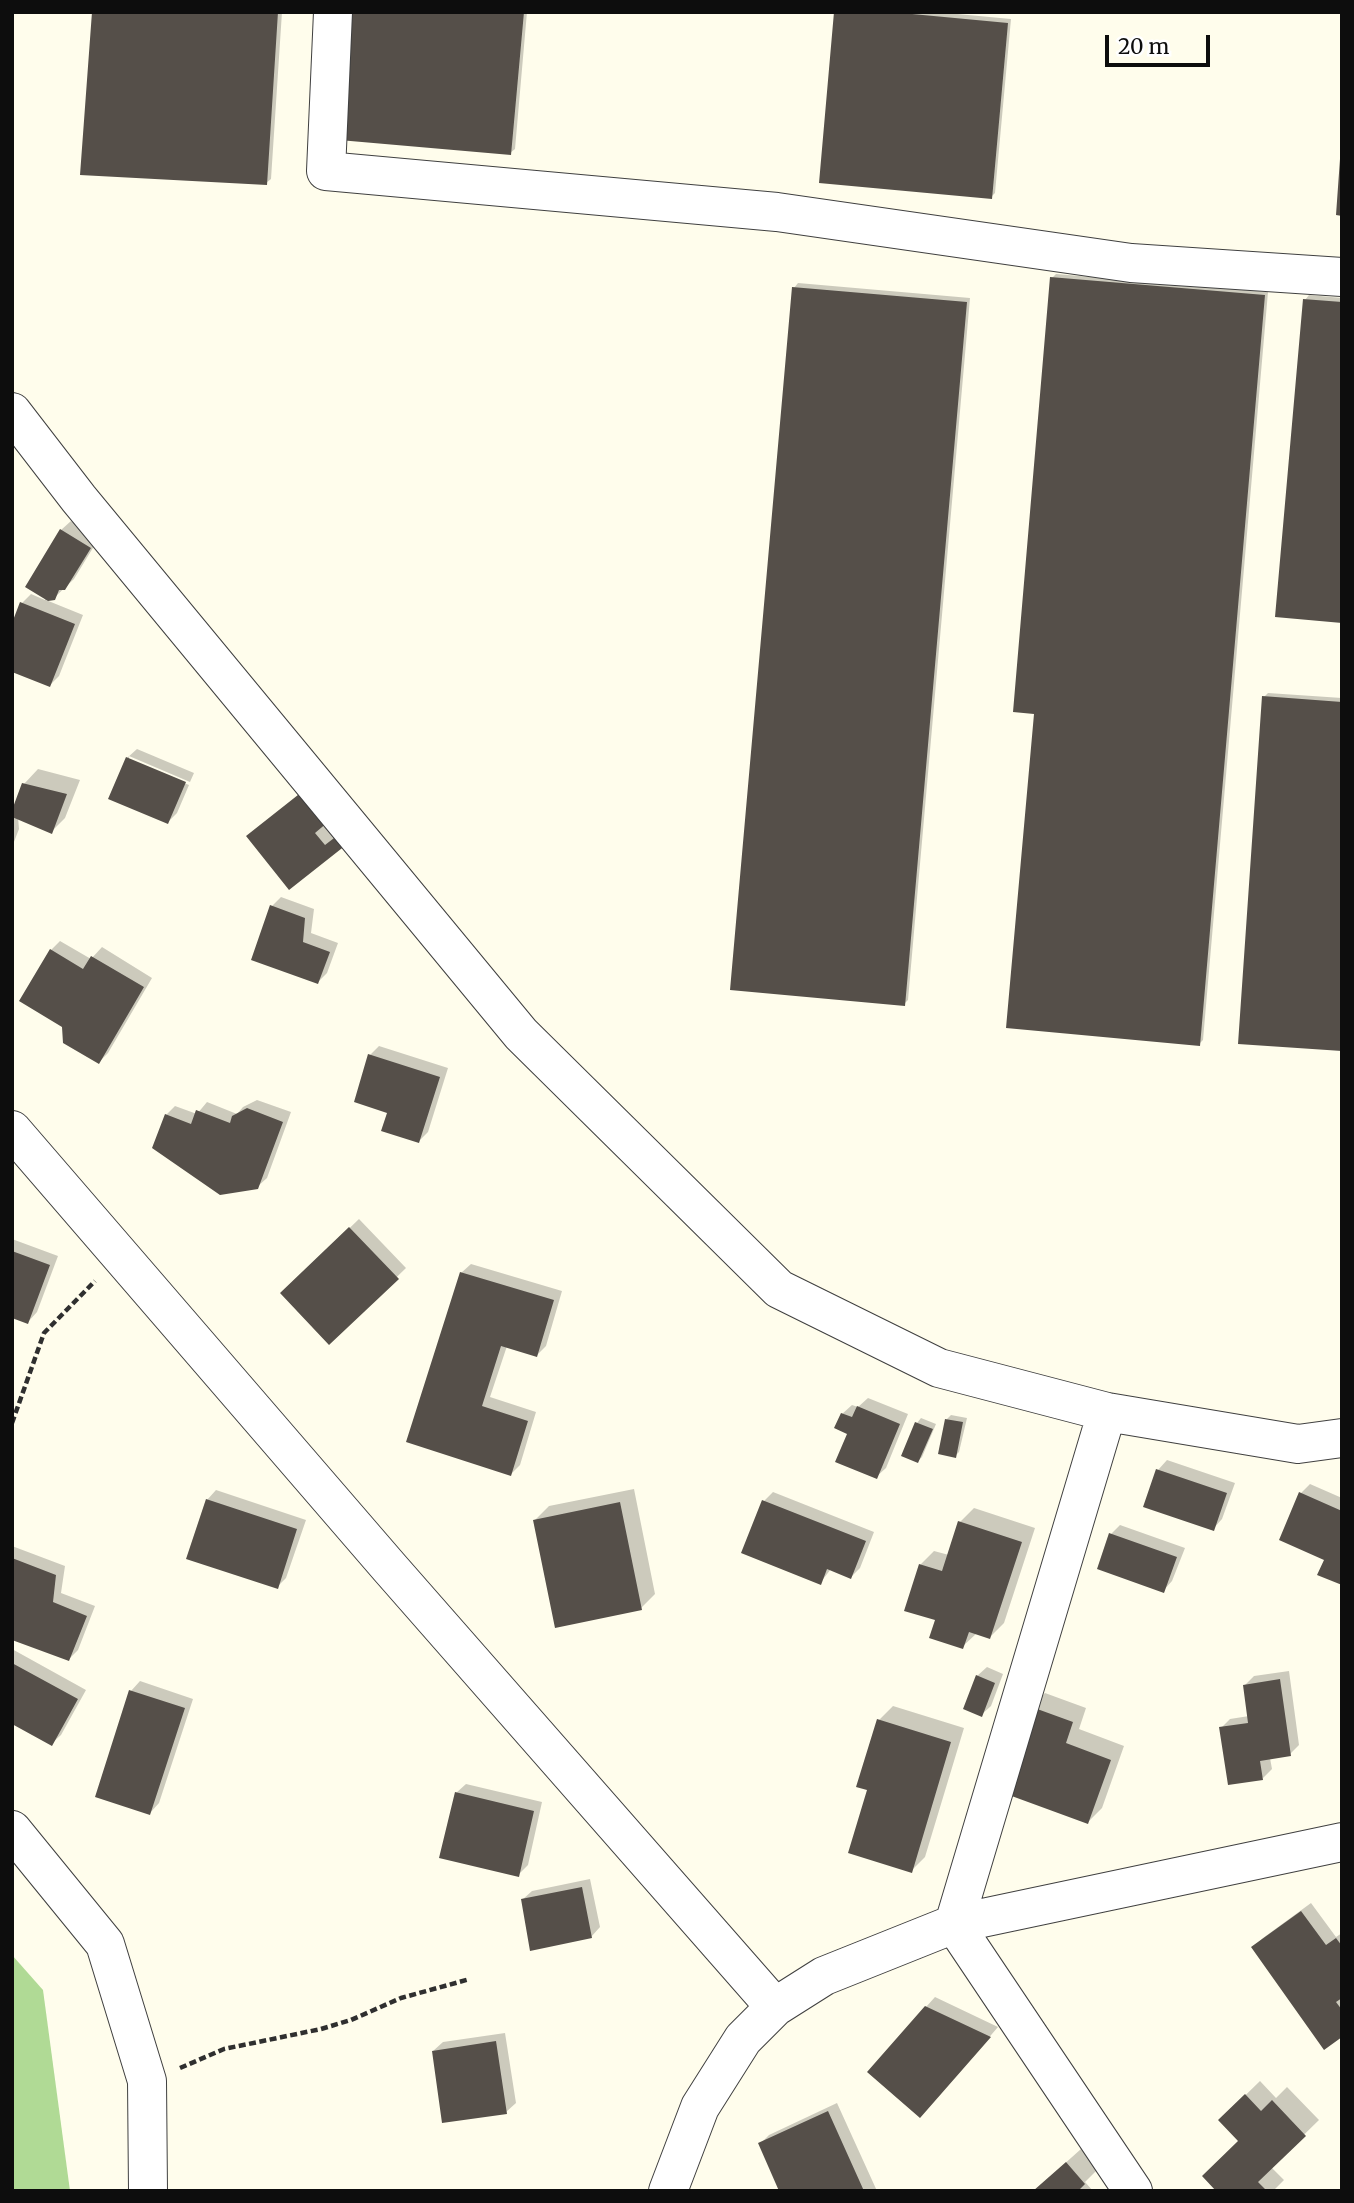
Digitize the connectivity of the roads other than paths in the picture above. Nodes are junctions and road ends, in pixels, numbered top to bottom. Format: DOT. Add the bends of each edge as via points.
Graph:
graph roads {
  1 [pos="333,12"];
  2 [pos="1342,277"];
  3 [pos="12,412"];
  4 [pos="12,1130"];
  5 [pos="1107,1412"];
  6 [pos="1342,1438"];
  7 [pos="12,1830"];
  8 [pos="1342,1842"];
  9 [pos="954,1924"];
  10 [pos="775,2007"];
  11 [pos="148,2191"];
  12 [pos="668,2191"];
  13 [pos="1133,2191"];
  1 -- 2 [label="street" via="326,170 778,212 1131,263"];
  3 -- 5 [label="street" via="521,1034 779,1289 939,1368"];
  4 -- 10 [label="street"];
  5 -- 6 [label="street" via="1297,1444"];
  5 -- 9 [label="street"];
  7 -- 11 [label="street" via="106,1944 147,2081"];
  8 -- 9 [label="street"];
  9 -- 10 [label="street" via="824,1976"];
  9 -- 13 [label="street"];
  10 -- 12 [label="street" via="743,2039 700,2107"];
}
